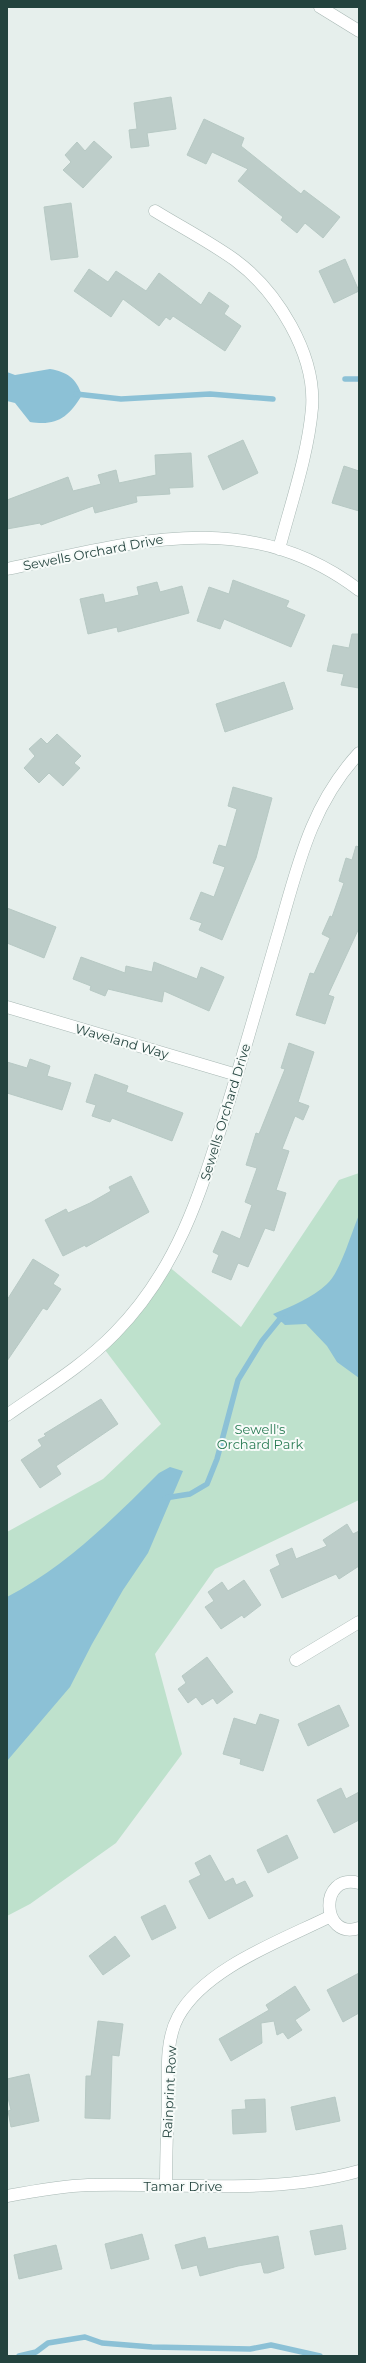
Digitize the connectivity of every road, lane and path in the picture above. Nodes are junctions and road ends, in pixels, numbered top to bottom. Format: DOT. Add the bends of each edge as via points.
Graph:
graph roads {
  1 [pos="320,7"];
  2 [pos="359,31"];
  3 [pos="155,211"];
  4 [pos="279,549"];
  5 [pos="7,569"];
  6 [pos="359,590"];
  7 [pos="359,753"];
  8 [pos="7,1007"];
  9 [pos="237,1075"];
  10 [pos="7,1415"];
  11 [pos="359,1622"];
  12 [pos="296,1660"];
  13 [pos="359,1883"];
  14 [pos="331,1916"];
  15 [pos="359,1928"];
  16 [pos="359,2170"];
  17 [pos="166,2186"];
  18 [pos="7,2196"];
  1 -- 2 [label="street"];
  3 -- 4 [label="street" via="235,260 260,282 292,327 302,351 309,377 312,406 307,438"];
  4 -- 5 [label="street, Sewells Orchard Drive" via="245,540 156,538"];
  4 -- 6 [label="street, Sewells Orchard Drive" via="313,563"];
  7 -- 9 [label="street, Sewells Orchard Drive" via="344,770 312,823"];
  8 -- 9 [label="street, Waveland Way"];
  9 -- 10 [label="street, Sewells Orchard Drive" via="202,1189 186,1229 167,1265 145,1298 116,1332 82,1363"];
  11 -- 12 [label="street"];
  13 -- 14 [label="street" via="346,1882 335,1889 328,1904"];
  14 -- 15 [label="street" via="343,1928"];
  14 -- 17 [label="street, Rainprint Row" via="232,1965 200,1988 178,2017 169,2059"];
  16 -- 17 [label="street, Tamar Drive" via="312,2180 259,2186"];
  17 -- 18 [label="street, Tamar Drive" via="88,2185 43,2189"];
}
